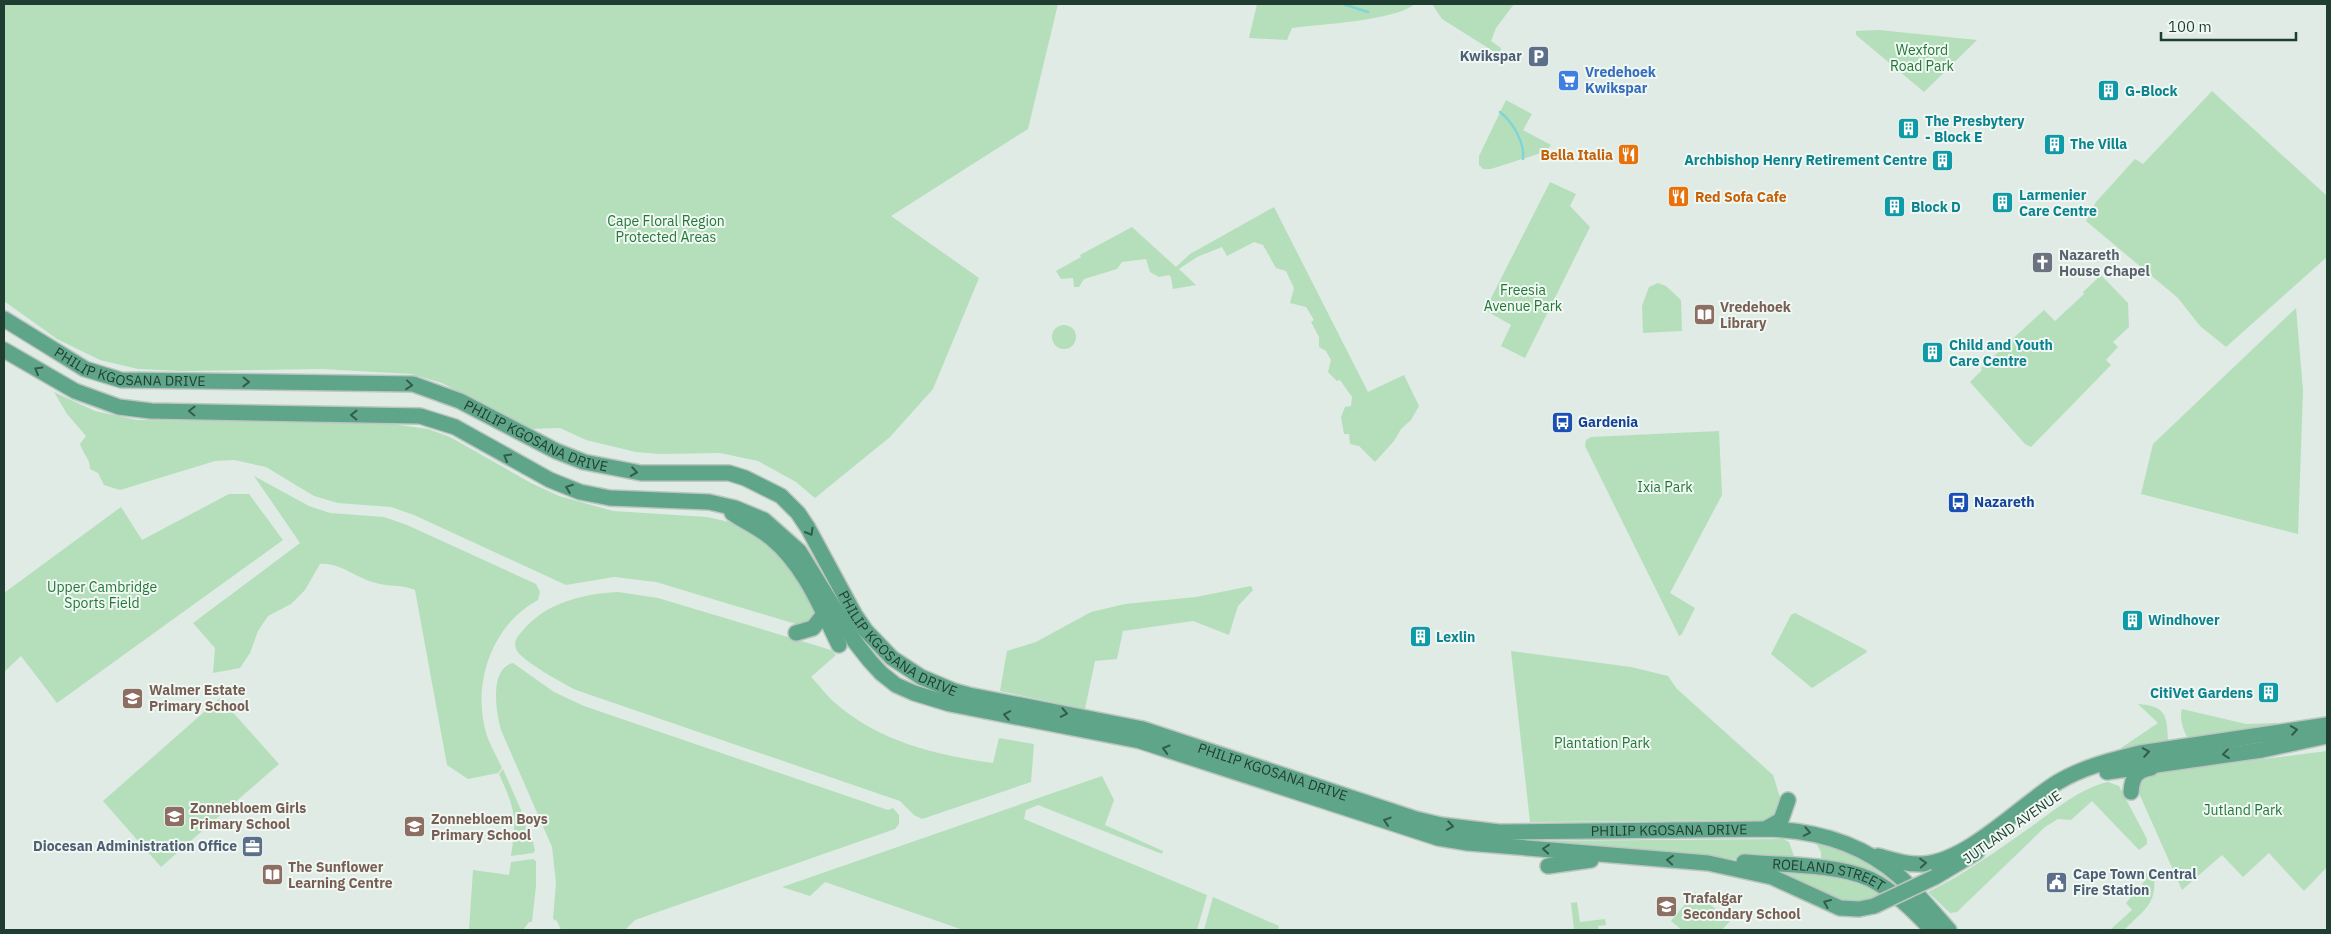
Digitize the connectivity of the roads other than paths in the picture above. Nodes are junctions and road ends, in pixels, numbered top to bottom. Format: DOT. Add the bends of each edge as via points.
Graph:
graph roads {
  1 [pos="4,318"];
  2 [pos="4,350"];
  3 [pos="721,504"];
  4 [pos="824,614"];
  5 [pos="796,633"];
  6 [pos="839,645"];
  7 [pos="2327,725"];
  8 [pos="2327,736"];
  9 [pos="2166,762"];
  10 [pos="2131,792"];
  11 [pos="1788,800"];
  12 [pos="1765,829"];
  13 [pos="1865,852"];
  14 [pos="1632,857"];
  15 [pos="1708,863"];
  16 [pos="1548,866"];
  17 [pos="1932,930"];
  18 [pos="1949,930"];
  1 -- 12 [label="main road, PHILIP KGOSANA DRIVE, one-way" via="85,369 120,380 413,384 460,401 584,462 641,473 729,473 745,478 781,496 798,513 855,616 880,647 921,677 954,691 1143,729 1441,825 1471,830 1531,832"];
  3 -- 2 [label="main road, PHILIP KGOSANA DRIVE, one-way" via="610,498 580,492 542,476 455,427 420,416 151,411 118,407 75,391"];
  3 -- 4 [label="main road" via="788,553"];
  14 -- 3 [label="main road, PHILIP KGOSANA DRIVE, one-way" via="1438,838 1149,744 914,694 881,673 860,649 808,563 790,541 764,520"];
  4 -- 5 [label="main road" via="813,628"];
  4 -- 6 [label="main road"];
  13 -- 7 [label="main road, JUTLAND AVENUE, one-way" via="1903,863 1940,861 1969,846 2056,784 2092,767 2140,753"];
  8 -- 9 [label="main road, JUTLAND AVENUE, one-way" via="2262,750"];
  9 -- 10 [label="main road" via="2142,769 2132,781"];
  9 -- 15 [label="main road, JUTLAND AVENUE, one-way, bridge" via="2104,772 2070,786 1957,866 1874,906 1840,908 1772,877"];
  11 -- 12 [label="main road" via="1782,820"];
  12 -- 13 [label="main road, PHILIP KGOSANA DRIVE, one-way" via="1814,833"];
  13 -- 18 [label="main road, ROELAND STREET" via="1899,876"];
  15 -- 14 [label="main road, PHILIP KGOSANA DRIVE, one-way"];
  14 -- 16 [label="main road"];
  15 -- 17 [label="main road, ROELAND STREET" via="1746,862 1862,876 1896,896"];
}
